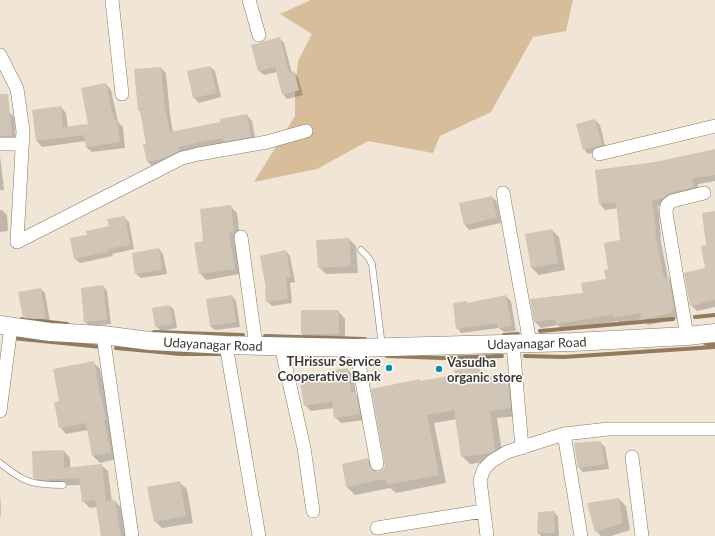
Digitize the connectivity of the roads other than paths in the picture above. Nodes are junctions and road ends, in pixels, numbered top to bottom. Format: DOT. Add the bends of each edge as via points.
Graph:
graph roads {
  1 [pos="112,0"];
  2 [pos="249,0"];
  3 [pos="259,35"];
  4 [pos="0,54"];
  5 [pos="122,94"];
  6 [pos="715,126"];
  7 [pos="306,131"];
  8 [pos="0,144"];
  9 [pos="22,144"];
  10 [pos="599,154"];
  11 [pos="503,193"];
  12 [pos="704,193"];
  13 [pos="241,237"];
  14 [pos="360,250"];
  15 [pos="6,326"];
  16 [pos="715,333"];
  17 [pos="103,335"];
  18 [pos="687,336"];
  19 [pos="530,343"];
  20 [pos="512,344"];
  21 [pos="226,345"];
  22 [pos="256,346"];
  23 [pos="281,346"];
  24 [pos="382,347"];
  25 [pos="356,348"];
  26 [pos="0,411"];
  27 [pos="715,429"];
  28 [pos="564,434"];
  29 [pos="522,448"];
  30 [pos="632,457"];
  31 [pos="0,463"];
  32 [pos="377,464"];
  33 [pos="63,485"];
  34 [pos="313,511"];
  35 [pos="483,511"];
  36 [pos="377,528"];
  37 [pos="132,536"];
  38 [pos="259,536"];
  39 [pos="487,536"];
  40 [pos="581,536"];
  41 [pos="642,536"];
  1 -- 5 [label="street"];
  2 -- 3 [label="street"];
  4 -- 9 [label="street" via="17,89 23,131"];
  6 -- 10 [label="street"];
  7 -- 9 [label="street" via="235,149 182,158 17,242"];
  8 -- 9 [label="street"];
  11 -- 19 [label="street"];
  12 -- 18 [label="street" via="672,200 667,205 666,213"];
  13 -- 22 [label="street"];
  14 -- 24 [label="lane" via="372,264"];
  15 -- 17 [label="street, Udayanagar Road"];
  15 -- 26 [label="street"];
  16 -- 18 [label="street, Udayanagar Road"];
  17 -- 21 [label="street, Udayanagar Road" via="150,341"];
  17 -- 37 [label="street"];
  18 -- 19 [label="street, Udayanagar Road"];
  19 -- 20 [label="street, Udayanagar Road"];
  20 -- 24 [label="street, Udayanagar Road"];
  20 -- 29 [label="street"];
  21 -- 22 [label="street, Udayanagar Road"];
  21 -- 38 [label="street"];
  22 -- 23 [label="street, Udayanagar Road"];
  23 -- 25 [label="street, Udayanagar Road"];
  23 -- 34 [label="street" via="304,448"];
  24 -- 25 [label="street, Udayanagar Road"];
  25 -- 32 [label="street"];
  27 -- 28 [label="street" via="608,429"];
  28 -- 29 [label="street"];
  28 -- 40 [label="street"];
  29 -- 35 [label="street" via="507,452 484,469 480,480"];
  30 -- 41 [label="street"];
  31 -- 33 [label="lane" via="30,482 40,485"];
  35 -- 36 [label="street"];
  35 -- 39 [label="street"];
}
